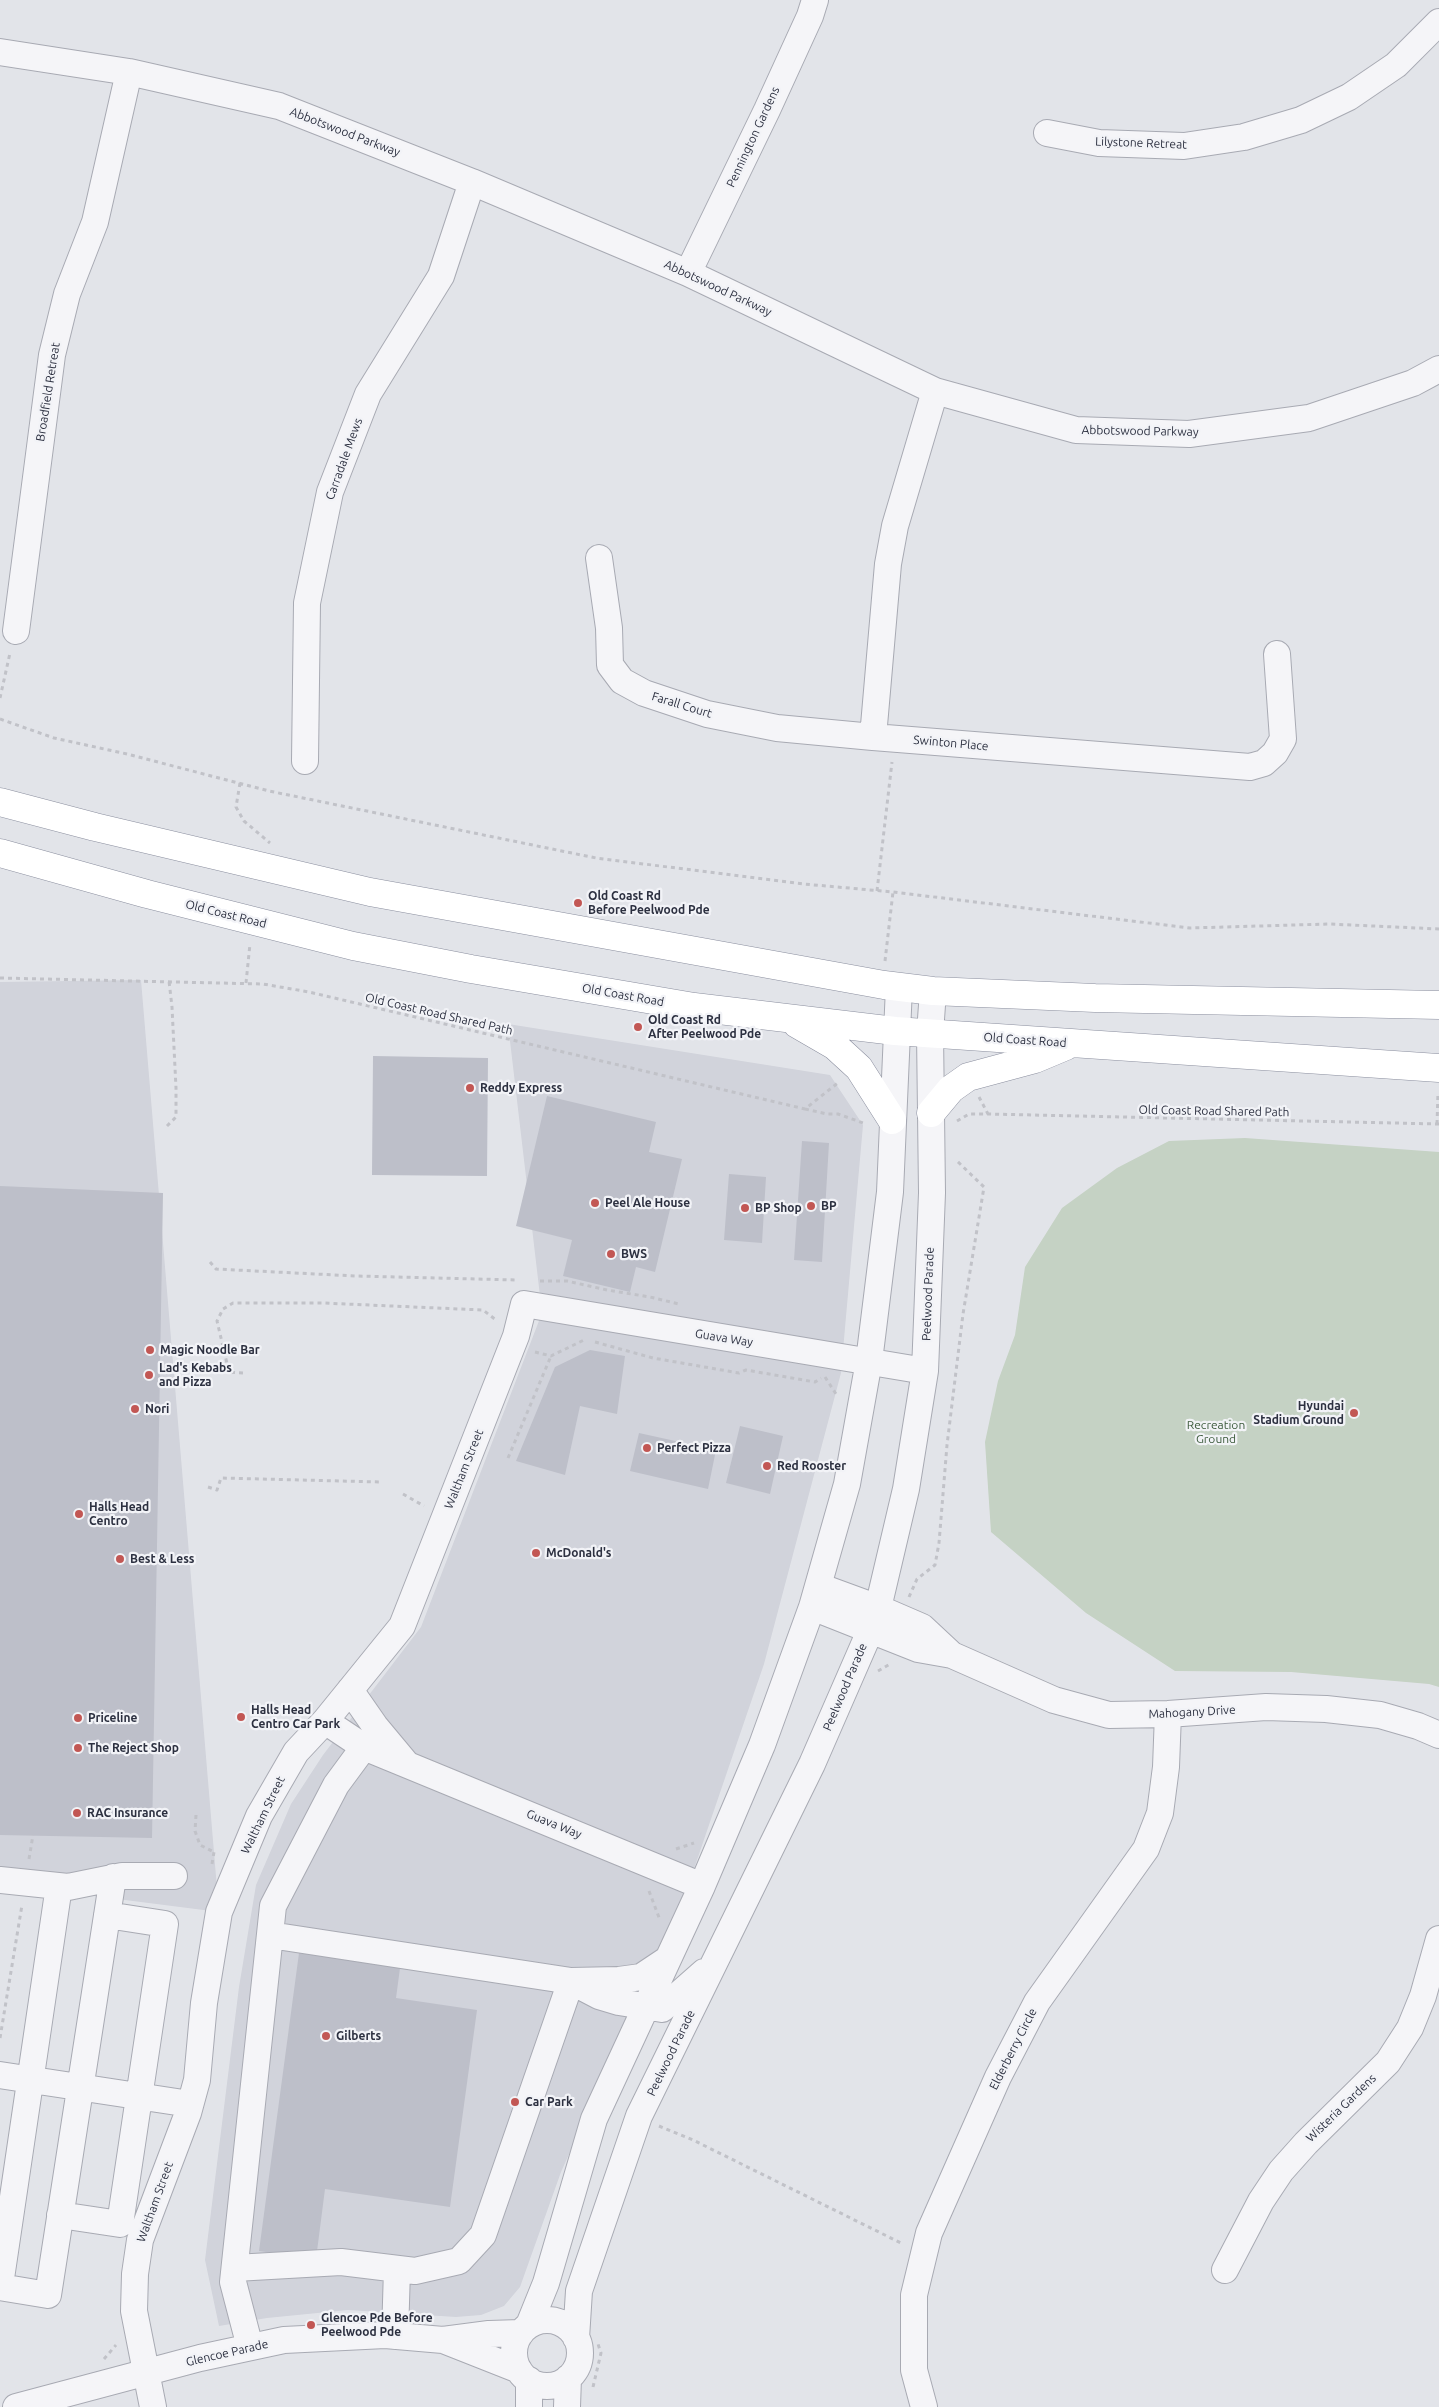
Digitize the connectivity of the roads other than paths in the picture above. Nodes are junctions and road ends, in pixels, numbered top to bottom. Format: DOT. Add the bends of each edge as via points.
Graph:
graph roads {
  1 [pos="815,0"];
  2 [pos="1439,22"];
  3 [pos="0,52"];
  4 [pos="129,72"];
  5 [pos="1047,133"];
  6 [pos="472,182"];
  7 [pos="688,273"];
  8 [pos="1439,369"];
  9 [pos="935,391"];
  10 [pos="599,558"];
  11 [pos="16,631"];
  12 [pos="1276,654"];
  13 [pos="884,737"];
  14 [pos="305,760"];
  15 [pos="0,802"];
  16 [pos="0,853"];
  17 [pos="899,987"];
  18 [pos="933,990"];
  19 [pos="1439,1005"];
  20 [pos="788,1018"];
  21 [pos="895,1030"];
  22 [pos="930,1033"];
  23 [pos="1072,1044"];
  24 [pos="1439,1068"];
  25 [pos="931,1113"];
  26 [pos="881,1120"];
  27 [pos="522,1292"];
  28 [pos="869,1361"];
  29 [pos="925,1371"];
  30 [pos="815,1597"];
  31 [pos="874,1619"];
  32 [pos="350,1690"];
  33 [pos="1168,1714"];
  34 [pos="325,1722"];
  35 [pos="1439,1735"];
  36 [pos="364,1747"];
  37 [pos="406,1763"];
  38 [pos="174,1876"];
  39 [pos="113,1878"];
  40 [pos="13,1881"];
  41 [pos="59,1886"];
  42 [pos="702,1886"];
  43 [pos="107,1915"];
  44 [pos="270,1935"];
  45 [pos="1439,1939"];
  46 [pos="668,1959"];
  47 [pos="717,1960"];
  48 [pos="571,1981"];
  49 [pos="645,2007"];
  50 [pos="0,2075"];
  51 [pos="30,2080"];
  52 [pos="80,2087"];
  53 [pos="139,2096"];
  54 [pos="190,2104"];
  55 [pos="60,2215"];
  56 [pos="235,2268"];
  57 [pos="397,2269"];
  58 [pos="1225,2270"];
  59 [pos="0,2286"];
  60 [pos="525,2329"];
  61 [pos="395,2336"];
  62 [pos="576,2338"];
  63 [pos="443,2340"];
  64 [pos="250,2347"];
  65 [pos="145,2372"];
  66 [pos="524,2375"];
  67 [pos="568,2378"];
  68 [pos="16,2407"];
  69 [pos="153,2407"];
  70 [pos="529,2407"];
  71 [pos="567,2407"];
  72 [pos="924,2407"];
  1 -- 7 [label="street, Pennington Gardens" via="767,110"];
  2 -- 5 [label="street, Lilystone Retreat" via="1396,65 1349,97 1301,120 1244,138 1184,146 1099,143"];
  3 -- 4 [label="street, Abbotswood Parkway"];
  4 -- 6 [label="street, Abbotswood Parkway" via="279,106"];
  4 -- 11 [label="street, Broadfield Retreat" via="95,222 67,294 52,355"];
  6 -- 7 [label="street, Abbotswood Parkway"];
  6 -- 14 [label="street, Carradale Mews" via="441,276 368,394 330,492 307,603"];
  7 -- 9 [label="street, Abbotswood Parkway"];
  8 -- 9 [label="street, Abbotswood Parkway" via="1413,383 1309,418 1188,434 1076,430"];
  9 -- 13 [label="street" via="895,526 888,564"];
  10 -- 13 [label="street, Farall Court" via="609,628 610,665 622,681 644,693 707,714 777,728"];
  12 -- 13 [label="street, Swinton Place" via="1283,739 1264,763 1250,767"];
  15 -- 17 [label="highway" via="370,892"];
  16 -- 20 [label="highway, Old Coast Road" via="353,946 694,1007"];
  17 -- 18 [label="highway"];
  17 -- 21 [label="street"];
  18 -- 19 [label="highway" via="1096,998"];
  18 -- 22 [label="street, Peelwood Parade"];
  20 -- 21 [label="highway, Old Coast Road"];
  20 -- 26 [label="highway" via="835,1046 859,1068"];
  21 -- 22 [label="highway, Old Coast Road"];
  21 -- 26 [label="street"];
  22 -- 23 [label="highway, Old Coast Road"];
  22 -- 25 [label="street, Peelwood Parade"];
  23 -- 24 [label="highway, Old Coast Road"];
  23 -- 25 [label="highway" via="1035,1059 968,1077 952,1089"];
  25 -- 29 [label="street, Peelwood Parade" via="932,1193"];
  26 -- 28 [label="street" via="890,1192"];
  27 -- 28 [label="street, Guava Way"];
  27 -- 32 [label="street, Waltham Street" via="516,1336 402,1626"];
  28 -- 29 [label="street, Guava Way"];
  28 -- 30 [label="street" via="847,1484"];
  29 -- 31 [label="street, Peelwood Parade" via="906,1490"];
  30 -- 31 [label="street, Mahogany Drive"];
  30 -- 42 [label="street" via="762,1745"];
  31 -- 33 [label="street, Mahogany Drive" via="922,1627 952,1655 1054,1700 1110,1715"];
  31 -- 47 [label="street, Peelwood Parade" via="812,1764"];
  32 -- 34 [label="street, Waltham Street"];
  32 -- 37 [label="street, Guava Way"];
  33 -- 35 [label="street, Mahogany Drive" via="1266,1707 1326,1709 1380,1716"];
  33 -- 72 [label="street, Elderberry Circle" via="1160,1813 1146,1849 1037,2002 998,2077 929,2233 914,2295 914,2370"];
  34 -- 36 [label="street, Guava Way"];
  34 -- 54 [label="street, Waltham Street" via="296,1752 274,1788 219,1912 204,2003 197,2080"];
  36 -- 37 [label="street, Guava Way"];
  36 -- 44 [label="street" via="336,1785 273,1906"];
  37 -- 42 [label="street, Guava Way"];
  38 -- 39 [label="street"];
  39 -- 41 [label="street"];
  39 -- 43 [label="street"];
  40 -- 41 [label="street"];
  41 -- 51 [label="street"];
  42 -- 46 [label="street"];
  43 -- 52 [label="street"];
  43 -- 53 [label="street" via="165,1924"];
  44 -- 48 [label="street"];
  44 -- 56 [label="street"];
  45 -- 58 [label="street, Wisteria Gardens" via="1410,2028 1388,2062 1281,2171 1261,2201"];
  46 -- 48 [label="street" via="641,1977"];
  46 -- 49 [label="street"];
  47 -- 49 [label="street" via="662,2009"];
  47 -- 62 [label="street, Peelwood Parade" via="639,2116 579,2291"];
  48 -- 49 [label="street" via="599,1996"];
  48 -- 57 [label="street" via="483,2235 459,2260 415,2271"];
  49 -- 60 [label="street" via="594,2119 546,2283"];
  50 -- 51 [label="street"];
  51 -- 52 [label="street"];
  51 -- 59 [label="street"];
  52 -- 53 [label="street"];
  52 -- 55 [label="street"];
  53 -- 54 [label="street"];
  53 -- 55 [label="street" via="120,2224"];
  54 -- 65 [label="street, Waltham Street" via="140,2240 134,2311"];
  55 -- 59 [label="street" via="48,2295"];
  56 -- 57 [label="street" via="341,2262"];
  56 -- 64 [label="street" via="233,2282"];
  57 -- 61 [label="street"];
  60 -- 62 [label="street" via="539,2321 550,2320 570,2329"];
  60 -- 63 [label="street, Glencoe Parade"];
  60 -- 66 [label="street" via="515,2342 514,2353"];
  61 -- 63 [label="street, Glencoe Parade"];
  61 -- 64 [label="street, Glencoe Parade" via="330,2336"];
  62 -- 67 [label="street" via="579,2360"];
  63 -- 66 [label="street, Glencoe Parade"];
  64 -- 65 [label="street, Glencoe Parade"];
  65 -- 68 [label="street, Glencoe Parade"];
  65 -- 69 [label="street, Waltham Street"];
  66 -- 67 [label="street" via="538,2385 549,2386"];
  66 -- 70 [label="street"];
  67 -- 71 [label="street"];
}
